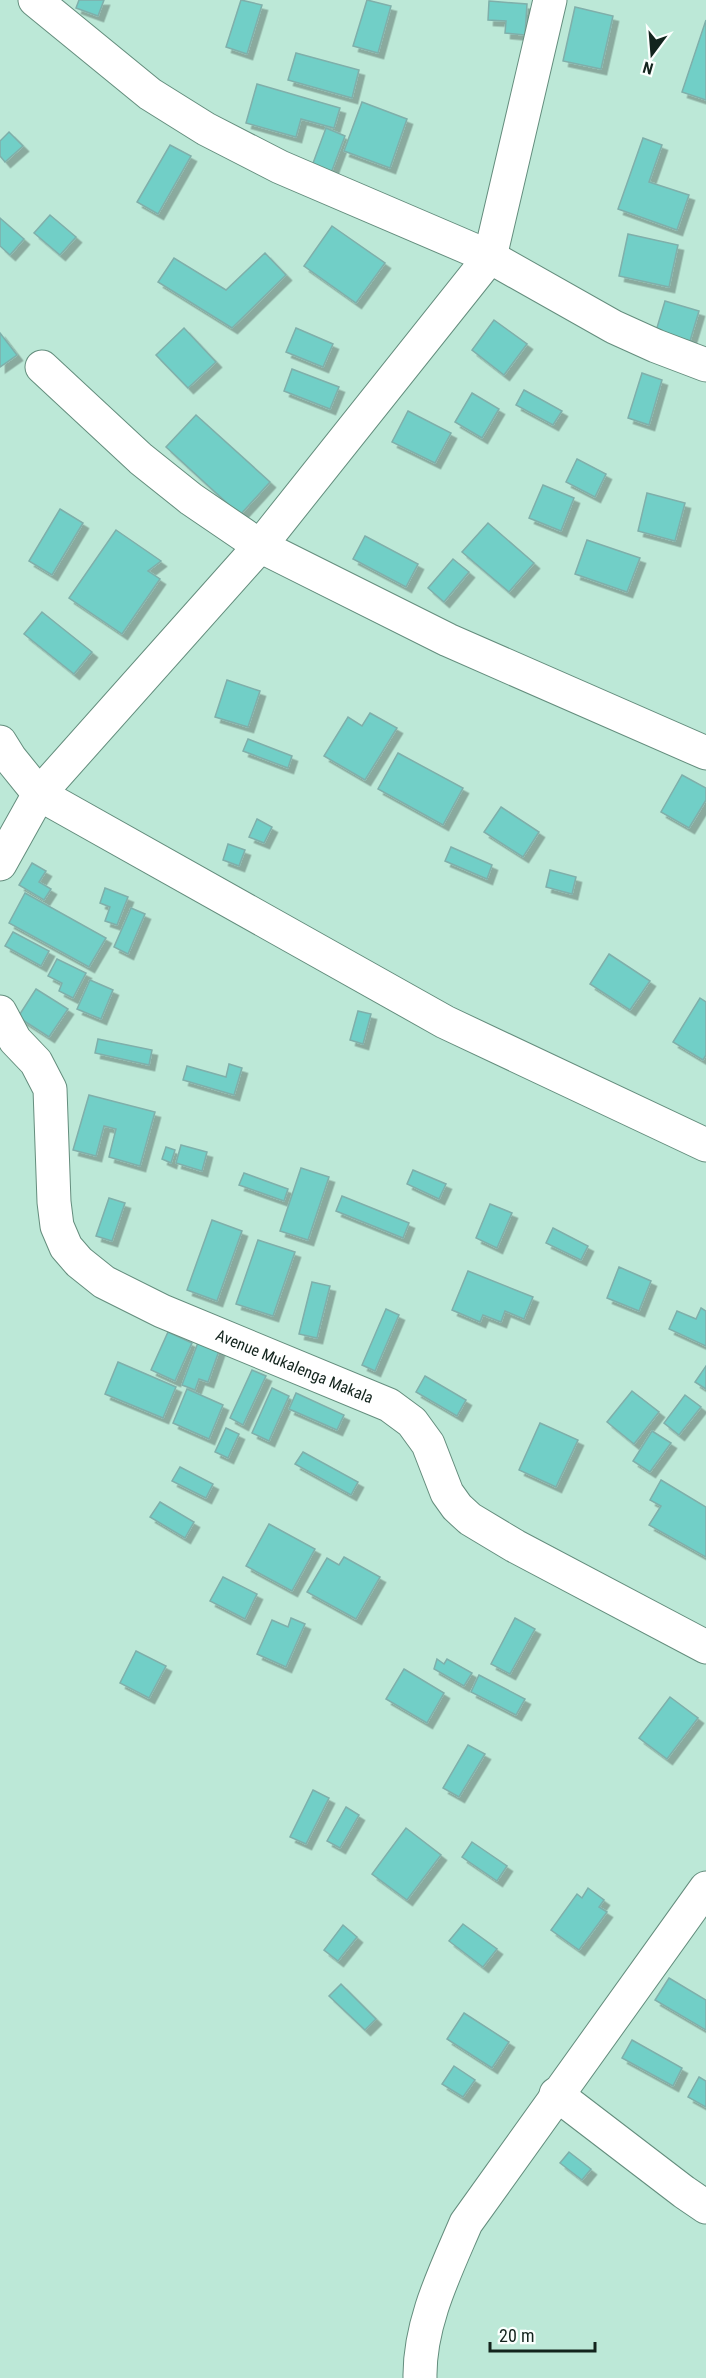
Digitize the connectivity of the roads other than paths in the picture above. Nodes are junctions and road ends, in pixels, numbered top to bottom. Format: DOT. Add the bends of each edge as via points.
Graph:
graph roads {
  1 [pos="35,0"];
  2 [pos="550,0"];
  3 [pos="490,257"];
  4 [pos="706,365"];
  5 [pos="42,367"];
  6 [pos="260,546"];
  7 [pos="0,742"];
  8 [pos="706,753"];
  9 [pos="39,794"];
  10 [pos="0,864"];
  11 [pos="0,1012"];
  12 [pos="706,1145"];
  13 [pos="706,1647"];
  14 [pos="706,1887"];
  15 [pos="556,2094"];
  16 [pos="706,2206"];
  17 [pos="420,2378"];
  1 -- 3 [label="street" via="150,94 206,129 280,167"];
  2 -- 3 [label="street"];
  3 -- 4 [label="street" via="614,327"];
  3 -- 6 [label="street"];
  5 -- 6 [label="street" via="141,459"];
  6 -- 8 [label="street" via="448,640"];
  6 -- 9 [label="street"];
  7 -- 9 [label="street"];
  9 -- 10 [label="street"];
  9 -- 12 [label="street" via="445,1022"];
  11 -- 13 [label="street, Avenue Mukalenga Makala" via="50,1089 57,1226 66,1247 79,1262 104,1282 162,1311 389,1405 412,1422 428,1444 447,1493 471,1519"];
  14 -- 15 [label="street"];
  15 -- 16 [label="street"];
  15 -- 17 [label="street" via="466,2223 430,2314 419,2356"];
}
